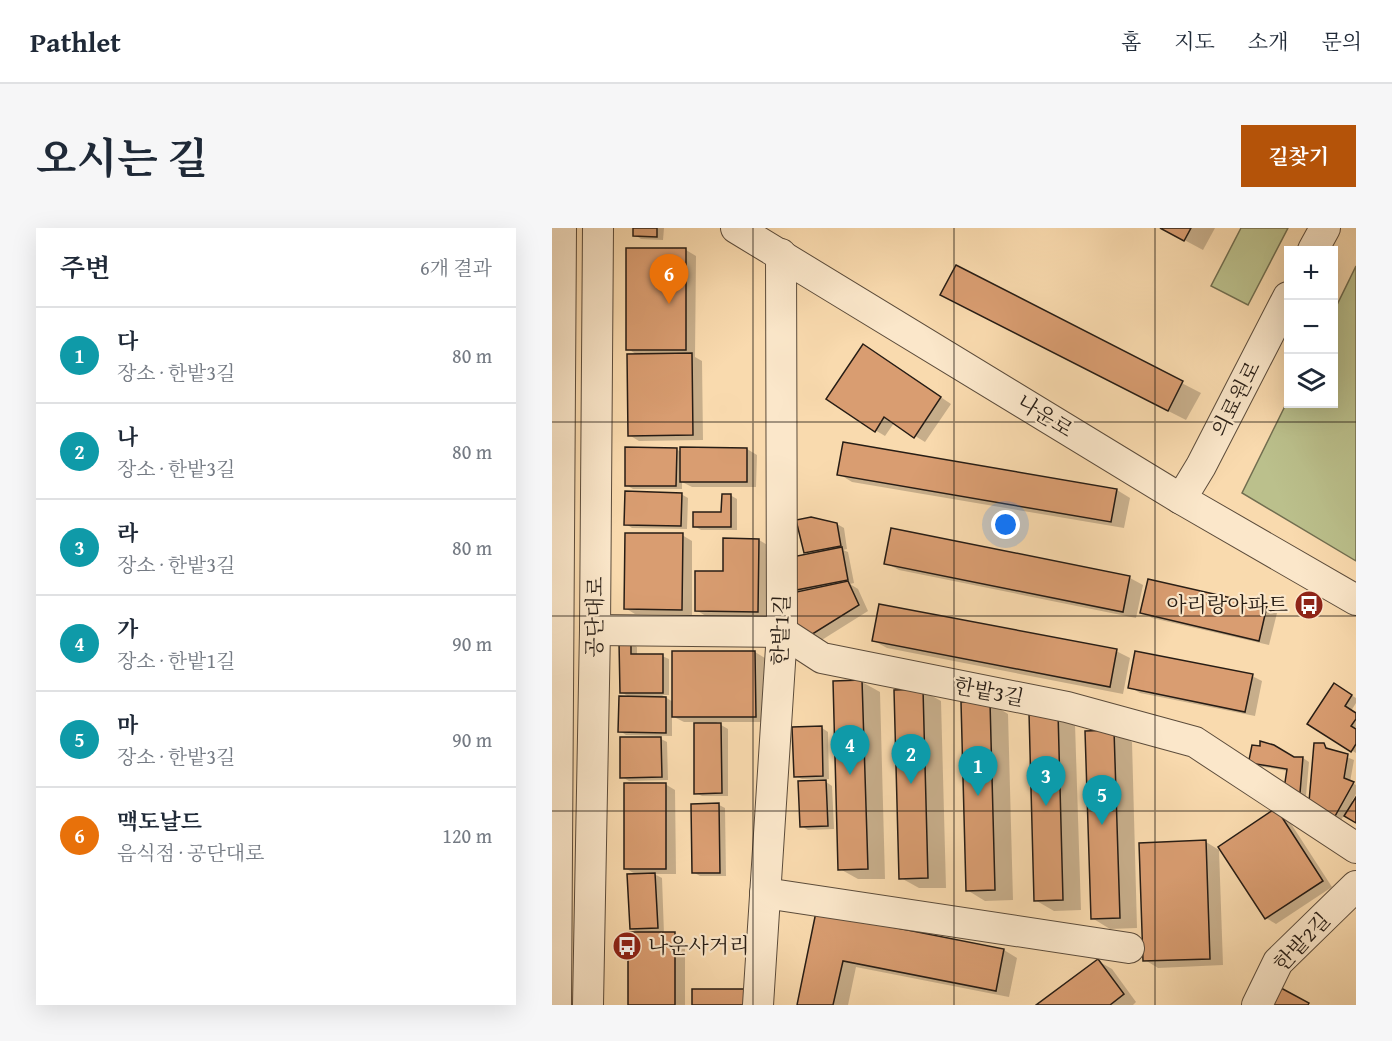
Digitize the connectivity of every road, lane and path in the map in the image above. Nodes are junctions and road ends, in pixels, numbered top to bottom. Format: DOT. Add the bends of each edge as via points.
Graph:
graph roads {
  1 [pos="561,228"];
  2 [pos="598,228"];
  3 [pos="736,228"];
  4 [pos="1325,228"];
  5 [pos="1315,246"];
  6 [pos="781,254"];
  7 [pos="1286,300"];
  8 [pos="1181,499"];
  9 [pos="556,517"];
  10 [pos="1356,600"];
  11 [pos="595,630"];
  12 [pos="782,632"];
  13 [pos="1356,848"];
  14 [pos="1356,886"];
  15 [pos="765,893"];
  16 [pos="1129,948"];
  17 [pos="556,1005"];
  18 [pos="588,1005"];
  19 [pos="758,1005"];
  20 [pos="1257,1005"];
  1 -- 9 [label="street, 공단대로"];
  2 -- 11 [label="street, 공단대로"];
  3 -- 6 [label="street, 나운로"];
  4 -- 5 [label="street"];
  6 -- 8 [label="street, 나운로"];
  6 -- 12 [label="street, 한밭1길"];
  7 -- 8 [label="street, 의료원로"];
  8 -- 10 [label="street, 나운로"];
  9 -- 17 [label="street, 공단대로"];
  11 -- 12 [label="street"];
  11 -- 18 [label="street, 공단대로"];
  12 -- 13 [label="street, 한밭3길" via="822,658 1067,708 1195,742"];
  12 -- 15 [label="street, 한밭1길"];
  14 -- 20 [label="street, 한밭2길" via="1278,962"];
  15 -- 16 [label="street"];
  15 -- 19 [label="street, 한밭1길"];
}
